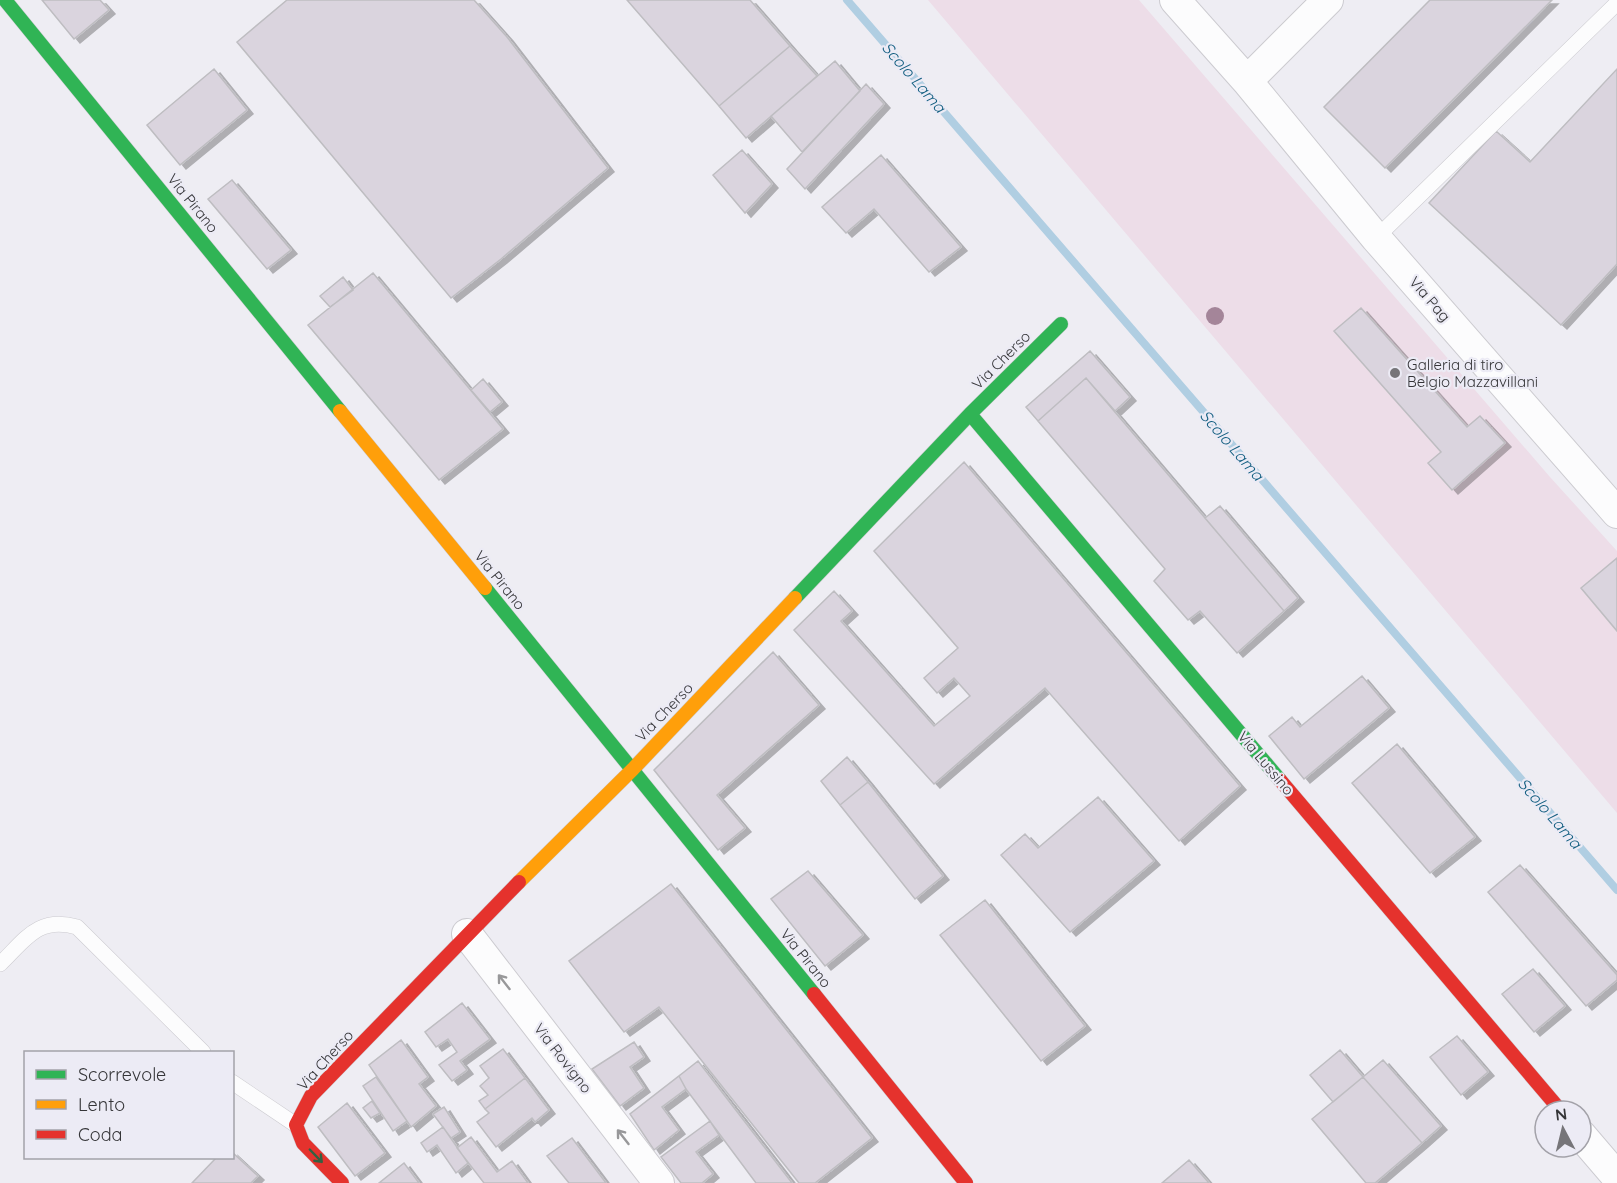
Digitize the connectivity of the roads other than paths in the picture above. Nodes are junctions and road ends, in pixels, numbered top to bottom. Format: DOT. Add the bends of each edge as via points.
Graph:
graph roads {
  1 [pos="5,0"];
  2 [pos="1175,0"];
  3 [pos="1328,0"];
  4 [pos="1617,3"];
  5 [pos="1248,81"];
  6 [pos="1376,238"];
  7 [pos="1061,324"];
  8 [pos="970,414"];
  9 [pos="1617,513"];
  10 [pos="633,769"];
  11 [pos="467,934"];
  12 [pos="0,964"];
  13 [pos="201,1051"];
  14 [pos="234,1083"];
  15 [pos="1551,1099"];
  16 [pos="296,1125"];
  17 [pos="1593,1148"];
  18 [pos="1617,1177"];
  19 [pos="342,1183"];
  20 [pos="659,1183"];
  21 [pos="966,1183"];
  1 -- 10 [label="street, Via Pirano"];
  2 -- 5 [label="street, Via Pag"];
  3 -- 5 [label="street"];
  4 -- 6 [label="lane"];
  5 -- 6 [label="street, Via Pag"];
  6 -- 9 [label="street, Via Pag"];
  7 -- 8 [label="street, Via Cherso"];
  8 -- 10 [label="street, Via Cherso"];
  8 -- 15 [label="street, Via Lussino"];
  10 -- 11 [label="street, Via Cherso"];
  10 -- 21 [label="street, Via Pirano"];
  11 -- 16 [label="street, Via Cherso" via="311,1096"];
  20 -- 11 [label="street, Via Rovigno, one-way"];
  12 -- 13 [label="lane" via="39,927 61,922 77,927"];
  14 -- 16 [label="lane"];
  16 -- 19 [label="street, one-way" via="303,1143"];
  17 -- 18 [label="street"];
}
